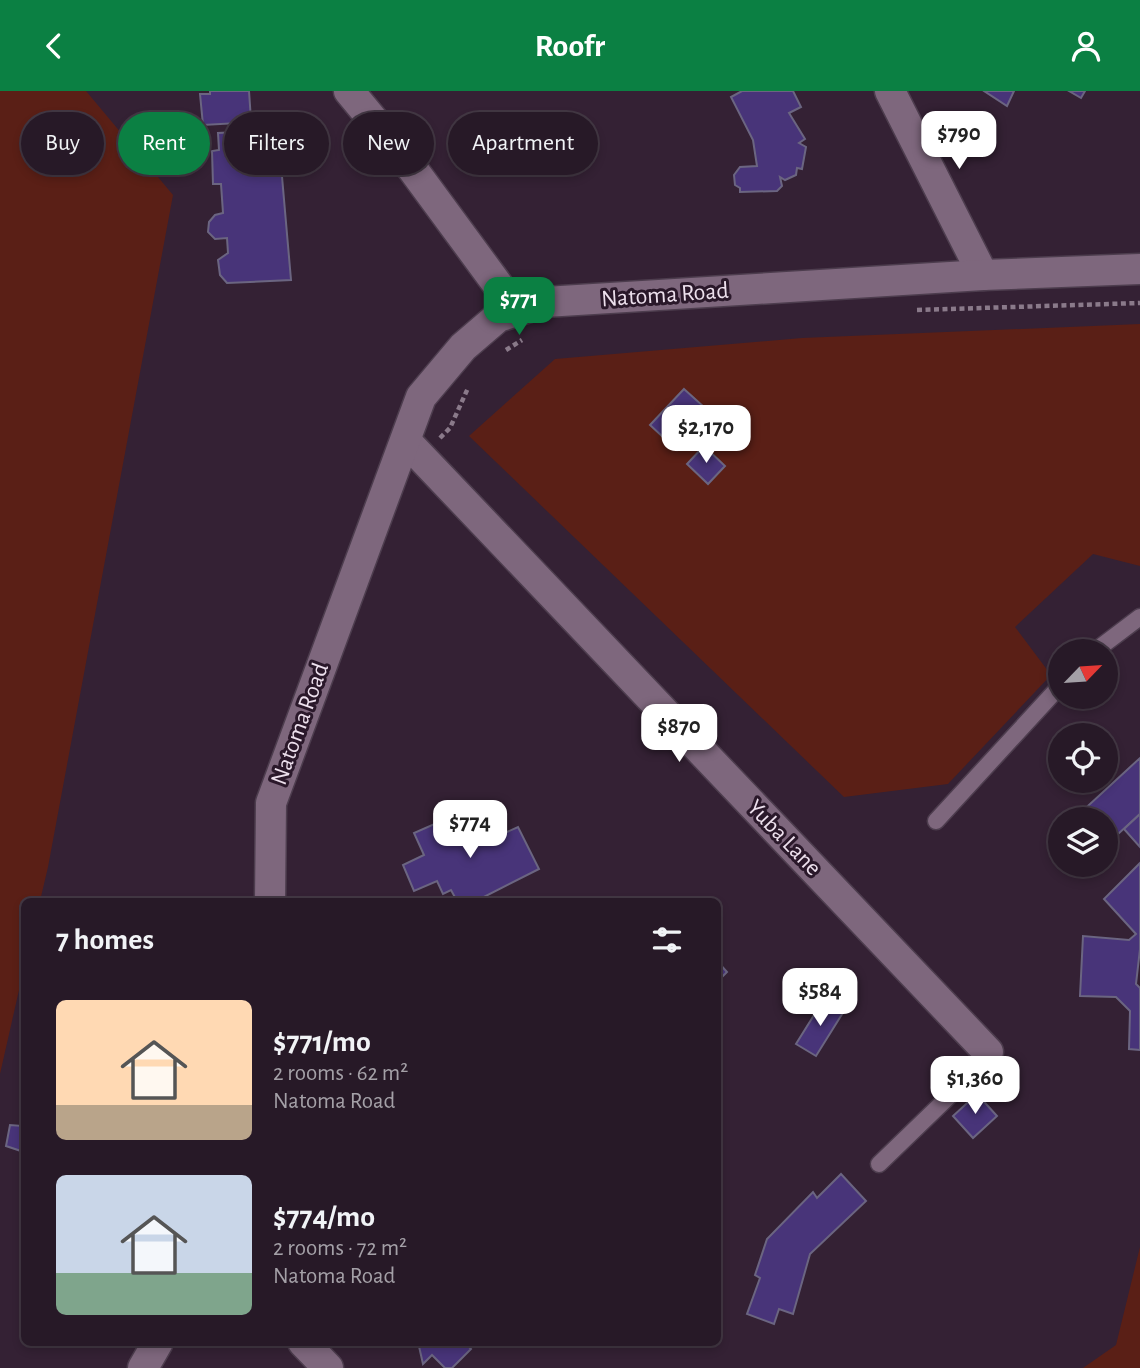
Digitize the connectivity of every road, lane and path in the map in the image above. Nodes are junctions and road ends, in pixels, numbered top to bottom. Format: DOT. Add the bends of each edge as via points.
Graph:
graph roads {
  1 [pos="349,91"];
  2 [pos="890,91"];
  3 [pos="1140,269"];
  4 [pos="984,275"];
  5 [pos="1140,303"];
  6 [pos="905,310"];
  7 [pos="522,324"];
  8 [pos="504,352"];
  9 [pos="472,383"];
  10 [pos="413,449"];
  11 [pos="1140,617"];
  12 [pos="1111,639"];
  13 [pos="1048,699"];
  14 [pos="936,821"];
  15 [pos="271,898"];
  16 [pos="988,1052"];
  17 [pos="879,1164"];
  18 [pos="156,1346"];
  19 [pos="307,1346"];
  20 [pos="143,1368"];
  21 [pos="328,1368"];
  1 -- 7 [label="street" via="406,160"];
  2 -- 4 [label="street"];
  3 -- 4 [label="street, Natoma Road"];
  4 -- 7 [label="street, Natoma Road" via="545,302"];
  5 -- 6 [label="path"];
  7 -- 8 [label="path"];
  7 -- 10 [label="street, Natoma Road" via="498,317 463,347 421,397"];
  9 -- 10 [label="path" via="450,428"];
  10 -- 15 [label="street, Natoma Road" via="271,803"];
  10 -- 16 [label="street, Yuba Lane"];
  11 -- 12 [label="lane"];
  13 -- 14 [label="lane"];
  16 -- 17 [label="lane" via="967,1079"];
  18 -- 20 [label="street"];
  19 -- 21 [label="street"];
}
